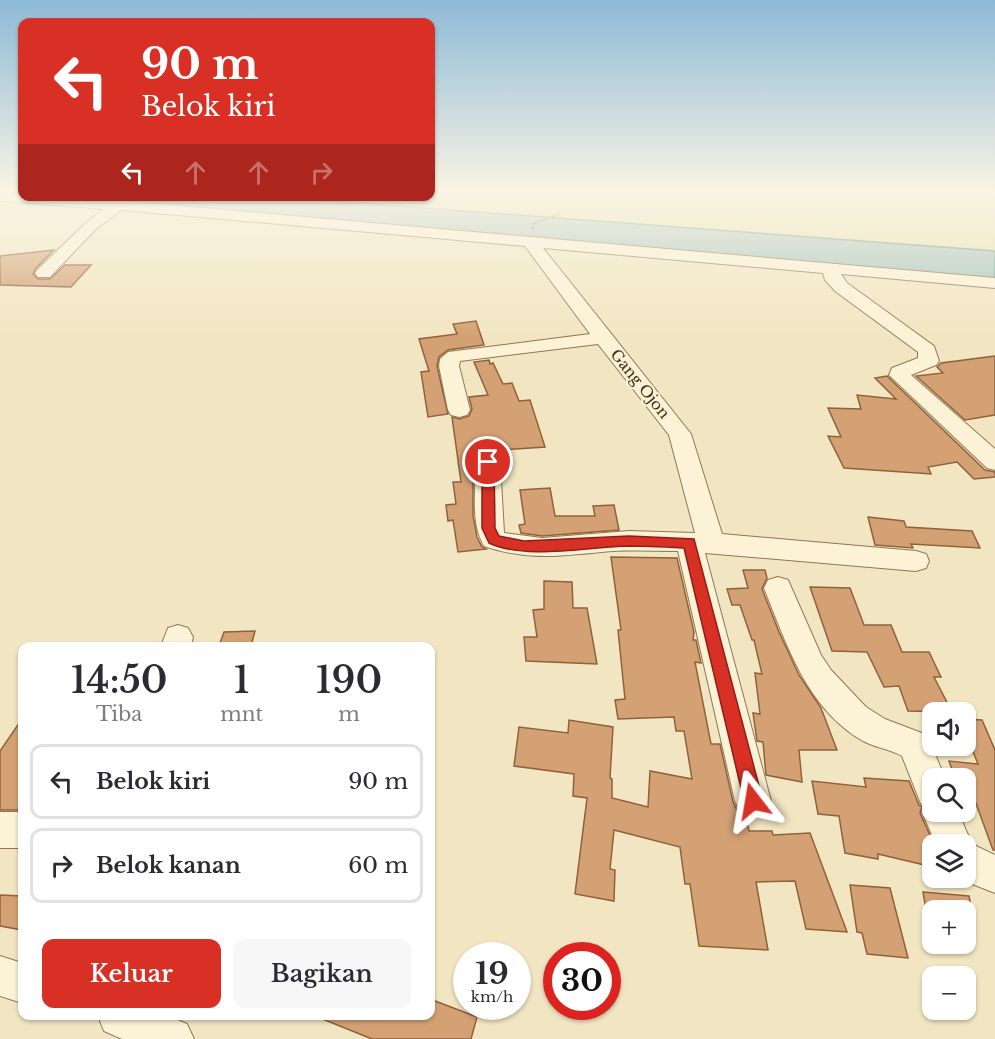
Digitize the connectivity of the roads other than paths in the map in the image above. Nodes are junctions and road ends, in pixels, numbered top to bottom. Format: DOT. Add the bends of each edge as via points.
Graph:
graph roads {
  1 [pos="79,238"];
  2 [pos="537,238"];
  3 [pos="578,238"];
  4 [pos="830,269"];
  5 [pos="44,273"];
  6 [pos="995,283"];
  7 [pos="603,338"];
  8 [pos="459,410"];
  9 [pos="488,462"];
  10 [pos="995,462"];
  11 [pos="701,544"];
  12 [pos="916,561"];
  13 [pos="778,588"];
  14 [pos="924,768"];
  15 [pos="753,801"];
  16 [pos="0,830"];
  17 [pos="18,830"];
  18 [pos="976,868"];
  19 [pos="995,874"];
  20 [pos="0,976"];
  21 [pos="18,982"];
  22 [pos="128,1020"];
  23 [pos="172,1039"];
  1 -- 5 [label="street"];
  2 -- 7 [label="street, Gang Ojon"];
  3 -- 4 [label="street"];
  4 -- 6 [label="street"];
  4 -- 10 [label="street" via="841,287 927,350 929,361 899,375"];
  7 -- 8 [label="street" via="455,356 449,366"];
  7 -- 11 [label="street, Gang Ojon" via="680,434"];
  9 -- 11 [label="street" via="489,528 494,540 524,546 629,541"];
  11 -- 12 [label="street"];
  11 -- 15 [label="street, Gang Ojon"];
  13 -- 14 [label="street" via="820,681 855,717 876,731 915,746"];
  16 -- 17 [label="street"];
  18 -- 19 [label="street"];
  20 -- 21 [label="street"];
  22 -- 23 [label="street"];
}
